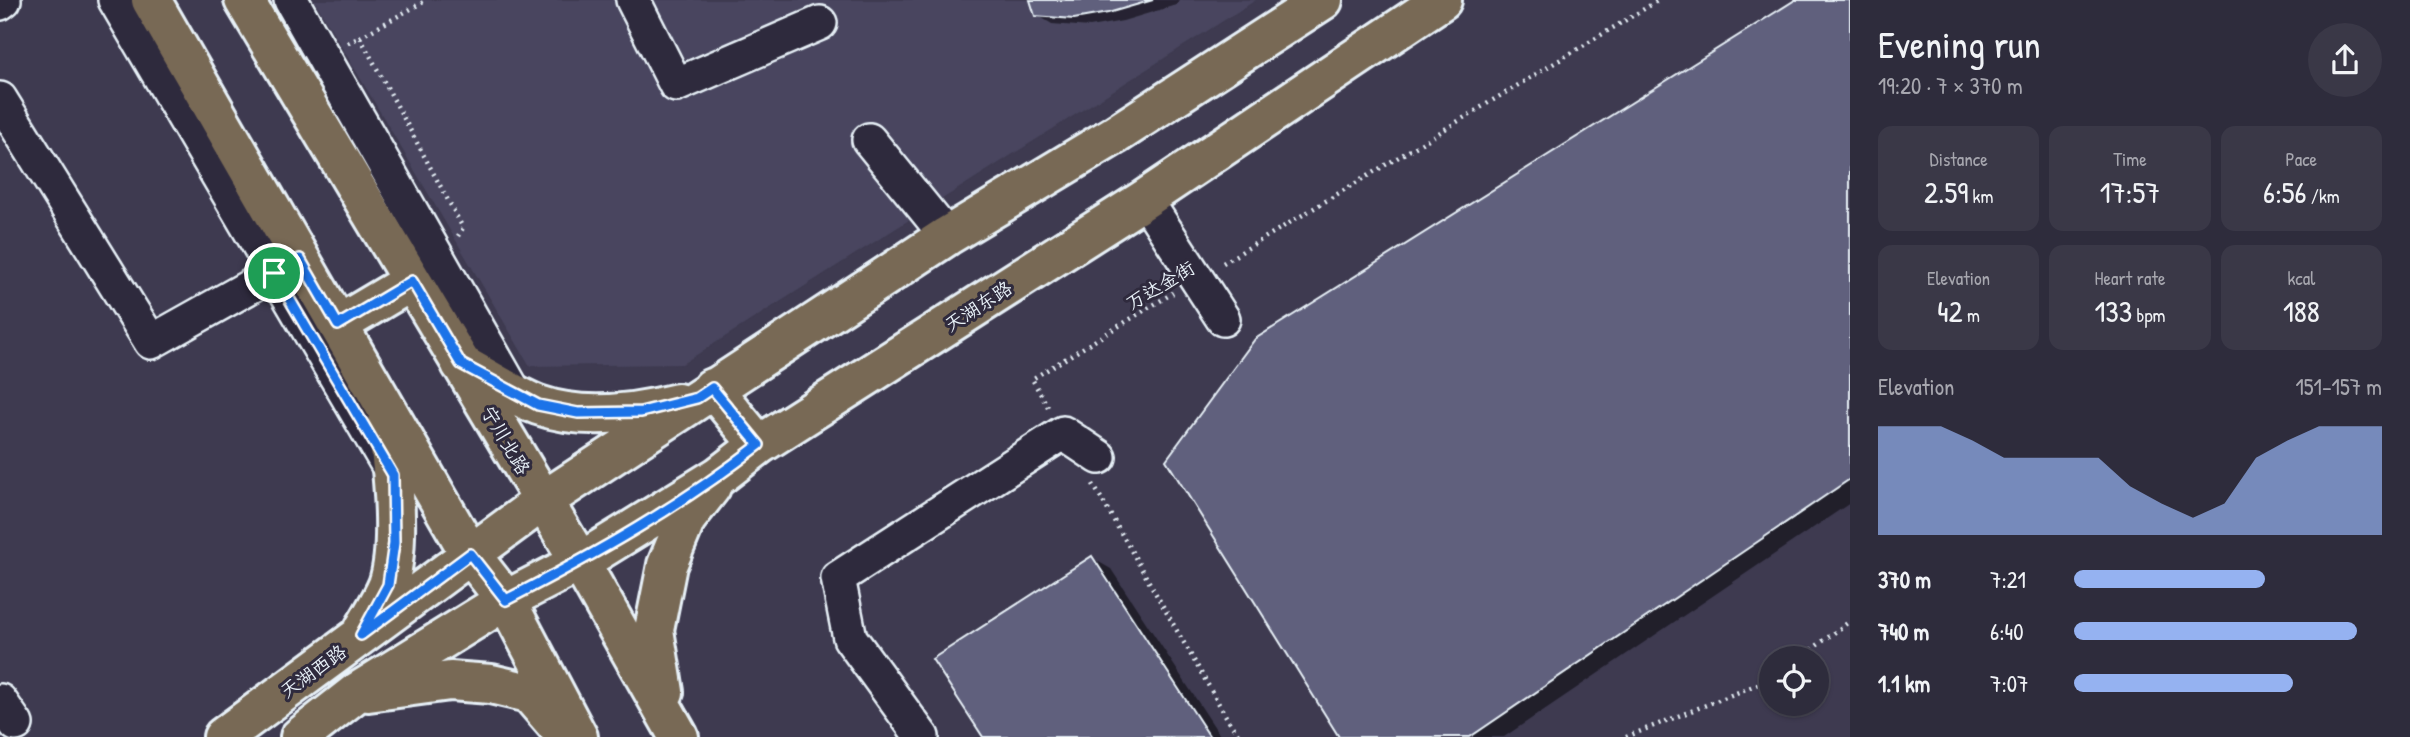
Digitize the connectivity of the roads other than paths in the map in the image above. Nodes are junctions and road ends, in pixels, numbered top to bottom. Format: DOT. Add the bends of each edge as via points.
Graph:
graph roads {
  1 [pos="115,0"];
  2 [pos="151,0"];
  3 [pos="244,0"];
  4 [pos="291,0"];
  5 [pos="633,0"];
  6 [pos="1323,0"];
  7 [pos="1442,0"];
  8 [pos="820,23"];
  9 [pos="0,99"];
  10 [pos="869,140"];
  11 [pos="1145,199"];
  12 [pos="947,236"];
  13 [pos="287,266"];
  14 [pos="426,272"];
  15 [pos="1223,319"];
  16 [pos="338,325"];
  17 [pos="461,364"];
  18 [pos="514,392"];
  19 [pos="705,393"];
  20 [pos="385,407"];
  21 [pos="759,445"];
  22 [pos="1094,468"];
  23 [pos="393,475"];
  24 [pos="719,476"];
  25 [pos="543,501"];
  26 [pos="470,554"];
  27 [pos="580,562"];
  28 [pos="506,600"];
  29 [pos="361,635"];
  30 [pos="296,683"];
  31 [pos="356,693"];
  32 [pos="674,728"];
  33 [pos="311,729"];
  34 [pos="223,737"];
  35 [pos="567,737"];
  36 [pos="578,737"];
  37 [pos="922,737"];
  1 -- 13 [label="street"];
  2 -- 13 [label="main road"];
  3 -- 14 [label="main road, 宁川北路"];
  4 -- 14 [label="street"];
  5 -- 8 [label="street" via="676,85"];
  6 -- 12 [label="main road" via="1115,135"];
  7 -- 11 [label="main road, 天湖东路"];
  9 -- 13 [label="street" via="151,342"];
  10 -- 12 [label="street"];
  11 -- 15 [label="street"];
  11 -- 21 [label="main road, 天湖东路"];
  12 -- 19 [label="main road"];
  13 -- 16 [label="main road"];
  13 -- 23 [label="street"];
  14 -- 16 [label="main road"];
  14 -- 17 [label="main road, 宁川北路"];
  14 -- 18 [label="street"];
  16 -- 20 [label="main road"];
  17 -- 18 [label="main road"];
  17 -- 25 [label="main road, 宁川北路"];
  18 -- 19 [label="main road" via="538,405 578,413 641,412"];
  19 -- 21 [label="main road"];
  19 -- 25 [label="main road"];
  20 -- 23 [label="main road"];
  20 -- 26 [label="main road"];
  21 -- 24 [label="main road, 天湖东路"];
  22 -- 37 [label="street" via="1063,433 838,578 849,638"];
  23 -- 29 [label="main road" via="394,543 388,585"];
  24 -- 27 [label="main road, 天湖东路"];
  24 -- 32 [label="main road" via="686,519 667,565 654,630"];
  25 -- 26 [label="main road"];
  25 -- 27 [label="main road, 宁川北路"];
  26 -- 28 [label="main road"];
  26 -- 29 [label="main road, 天湖西路"];
  27 -- 28 [label="main road, 天湖东路"];
  27 -- 32 [label="main road, 宁川北路"];
  28 -- 31 [label="main road"];
  28 -- 36 [label="main road"];
  29 -- 30 [label="main road, 天湖西路"];
  30 -- 33 [label="main road"];
  30 -- 34 [label="main road, 天湖西路"];
  31 -- 33 [label="main road"];
  31 -- 35 [label="main road" via="450,681 491,684 529,693"];
}
